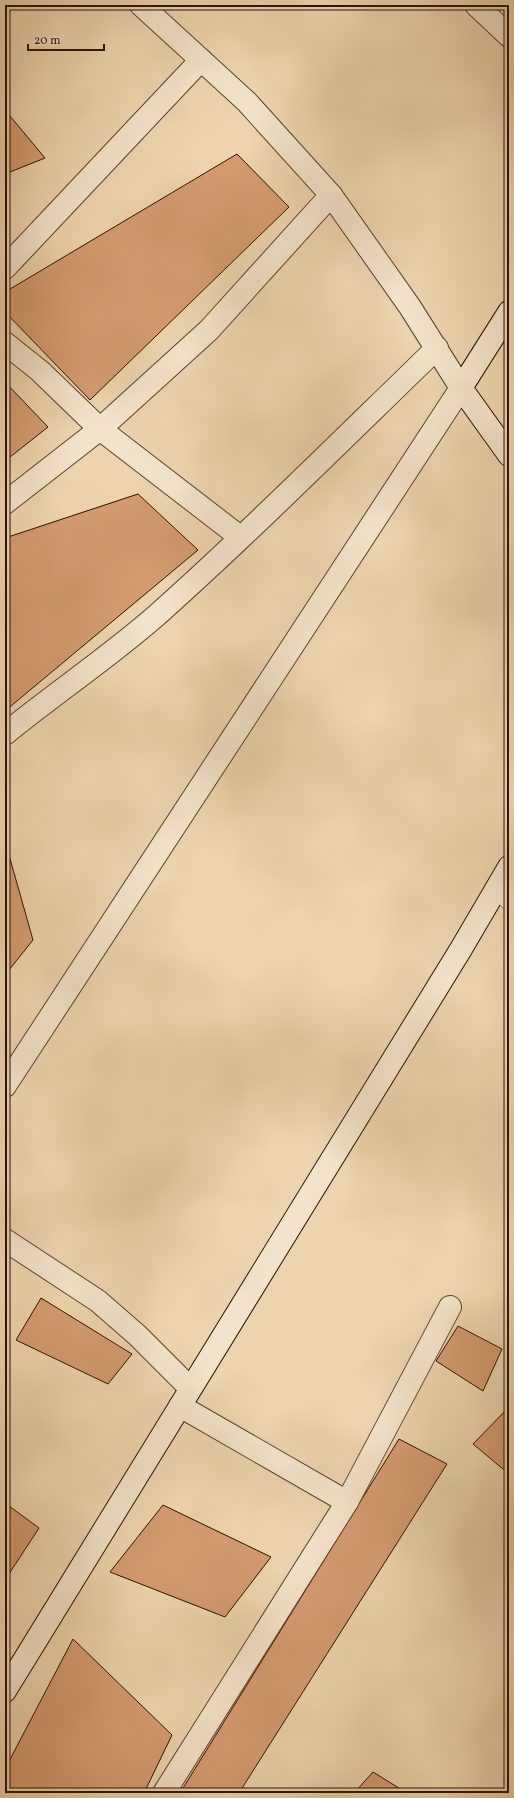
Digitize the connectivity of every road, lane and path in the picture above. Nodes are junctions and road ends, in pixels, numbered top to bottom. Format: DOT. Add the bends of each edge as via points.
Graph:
graph roads {
  1 [pos="142,5"];
  2 [pos="476,5"];
  3 [pos="509,36"];
  4 [pos="201,60"];
  5 [pos="332,195"];
  6 [pos="5,268"];
  7 [pos="509,312"];
  8 [pos="5,343"];
  9 [pos="437,348"];
  10 [pos="460,388"];
  11 [pos="100,429"];
  12 [pos="509,455"];
  13 [pos="5,503"];
  14 [pos="240,538"];
  15 [pos="5,734"];
  16 [pos="509,867"];
  17 [pos="502,897"];
  18 [pos="5,1086"];
  19 [pos="5,1240"];
  20 [pos="450,1307"];
  21 [pos="185,1397"];
  22 [pos="347,1502"];
  23 [pos="5,1690"];
  24 [pos="164,1793"];
  1 -- 4 [label="street"];
  2 -- 3 [label="street"];
  4 -- 5 [label="street" via="247,102"];
  4 -- 6 [label="street"];
  5 -- 9 [label="street"];
  5 -- 11 [label="street" via="209,330"];
  7 -- 10 [label="street"];
  8 -- 11 [label="street" via="40,371"];
  9 -- 10 [label="street"];
  9 -- 14 [label="street"];
  10 -- 12 [label="street"];
  10 -- 18 [label="street"];
  11 -- 13 [label="street"];
  11 -- 14 [label="street"];
  14 -- 15 [label="street" via="96,666"];
  16 -- 17 [label="street"];
  17 -- 21 [label="street"];
  19 -- 21 [label="street" via="98,1301 137,1334"];
  20 -- 22 [label="street"];
  21 -- 22 [label="street"];
  21 -- 23 [label="street"];
  22 -- 24 [label="street"];
}
